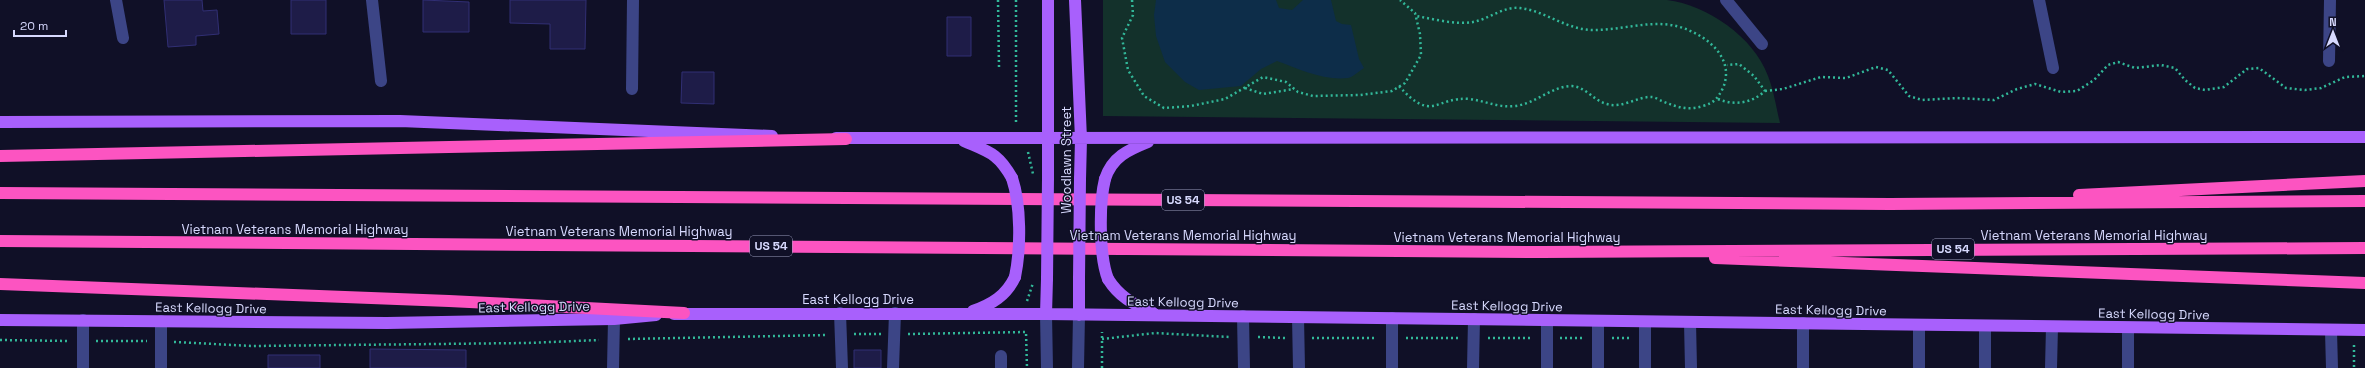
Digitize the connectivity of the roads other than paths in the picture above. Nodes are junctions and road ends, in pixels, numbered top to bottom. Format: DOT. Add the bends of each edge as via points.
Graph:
graph roads {
  1 [pos="116,0"];
  2 [pos="372,0"];
  3 [pos="633,0"];
  4 [pos="1048,0"];
  5 [pos="1075,0"];
  6 [pos="1726,0"];
  7 [pos="2039,0"];
  8 [pos="2330,0"];
  9 [pos="123,38"];
  10 [pos="1762,44"];
  11 [pos="2329,61"];
  12 [pos="2053,68"];
  13 [pos="381,81"];
  14 [pos="632,89"];
  15 [pos="0,122"];
  16 [pos="2365,137"];
  17 [pos="1048,138"];
  18 [pos="846,139"];
  19 [pos="958,139"];
  20 [pos="1081,139"];
  21 [pos="1152,140"];
  22 [pos="0,156"];
  23 [pos="2365,181"];
  24 [pos="0,193"];
  25 [pos="2365,201"];
  26 [pos="1890,204"];
  27 [pos="0,241"];
  28 [pos="2365,248"];
  29 [pos="1541,252"];
  30 [pos="2365,283"];
  31 [pos="0,284"];
  32 [pos="684,313"];
  33 [pos="840,313"];
  34 [pos="895,314"];
  35 [pos="966,314"];
  36 [pos="1046,314"];
  37 [pos="1079,315"];
  38 [pos="1158,316"];
  39 [pos="1243,316"];
  40 [pos="1298,317"];
  41 [pos="1392,318"];
  42 [pos="614,319"];
  43 [pos="1474,319"];
  44 [pos="0,320"];
  45 [pos="83,320"];
  46 [pos="1547,320"];
  47 [pos="161,321"];
  48 [pos="1598,321"];
  49 [pos="1645,322"];
  50 [pos="1690,322"];
  51 [pos="1803,323"];
  52 [pos="1918,325"];
  53 [pos="1985,326"];
  54 [pos="2052,327"];
  55 [pos="2128,328"];
  56 [pos="2365,330"];
  57 [pos="2331,331"];
  58 [pos="83,368"];
  59 [pos="161,368"];
  60 [pos="614,368"];
  61 [pos="842,368"];
  62 [pos="893,368"];
  63 [pos="1047,368"];
  64 [pos="1078,368"];
  65 [pos="1244,368"];
  66 [pos="1300,368"];
  67 [pos="1392,368"];
  68 [pos="1473,368"];
  69 [pos="1547,368"];
  70 [pos="1598,368"];
  71 [pos="1645,368"];
  72 [pos="1691,368"];
  73 [pos="1803,368"];
  74 [pos="1919,368"];
  75 [pos="1985,368"];
  76 [pos="2051,368"];
  77 [pos="2128,368"];
  78 [pos="2332,368"];
  1 -- 9 [label="street"];
  2 -- 13 [label="street"];
  3 -- 14 [label="street"];
  4 -- 17 [label="main road, Woodlawn Street"];
  5 -- 20 [label="main road, Woodlawn Street"];
  6 -- 10 [label="street"];
  7 -- 12 [label="street"];
  8 -- 11 [label="street"];
  15 -- 18 [label="main road" via="400,121"];
  16 -- 21 [label="main road"];
  17 -- 19 [label="main road"];
  17 -- 20 [label="main road"];
  17 -- 36 [label="main road, Woodlawn Street, bridge"];
  18 -- 19 [label="main road"];
  18 -- 22 [label="highway"];
  19 -- 35 [label="main road, bridge" via="994,154 1005,165 1018,195 1018,262 1015,277 1010,287 994,303"];
  20 -- 21 [label="main road"];
  20 -- 37 [label="main road, Woodlawn Street, bridge"];
  21 -- 38 [label="main road, bridge" via="1123,152 1108,169 1102,190 1102,259 1108,279 1116,291 1127,301"];
  23 -- 26 [label="highway"];
  24 -- 26 [label="highway, US 54"];
  25 -- 26 [label="highway, US 54"];
  27 -- 29 [label="highway, Vietnam Veterans Memorial Highway / US 54"];
  28 -- 29 [label="highway, Vietnam Veterans Memorial Highway / US 54"];
  29 -- 30 [label="highway"];
  31 -- 32 [label="highway"];
  32 -- 33 [label="main road, East Kellogg Drive"];
  32 -- 42 [label="main road, East Kellogg Drive"];
  33 -- 34 [label="main road, East Kellogg Drive"];
  33 -- 61 [label="street"];
  34 -- 35 [label="main road, East Kellogg Drive"];
  34 -- 62 [label="street"];
  35 -- 36 [label="main road, East Kellogg Drive"];
  36 -- 37 [label="main road, East Kellogg Drive"];
  36 -- 63 [label="street, Woodlawn Street"];
  37 -- 38 [label="main road, East Kellogg Drive"];
  37 -- 64 [label="street, Woodlawn Street"];
  38 -- 39 [label="main road, East Kellogg Drive"];
  39 -- 40 [label="main road, East Kellogg Drive"];
  39 -- 65 [label="street"];
  40 -- 41 [label="main road, East Kellogg Drive"];
  40 -- 66 [label="street"];
  41 -- 43 [label="main road, East Kellogg Drive"];
  41 -- 67 [label="street"];
  42 -- 47 [label="main road, East Kellogg Drive" via="387,323"];
  42 -- 60 [label="street"];
  43 -- 46 [label="main road, East Kellogg Drive"];
  43 -- 68 [label="street"];
  44 -- 45 [label="main road, East Kellogg Drive"];
  45 -- 47 [label="main road, East Kellogg Drive"];
  45 -- 58 [label="street"];
  46 -- 48 [label="main road, East Kellogg Drive"];
  46 -- 69 [label="street"];
  47 -- 59 [label="street"];
  48 -- 49 [label="main road, East Kellogg Drive"];
  48 -- 70 [label="street"];
  49 -- 50 [label="main road, East Kellogg Drive"];
  49 -- 71 [label="street"];
  50 -- 51 [label="main road, East Kellogg Drive"];
  50 -- 72 [label="street"];
  51 -- 52 [label="main road, East Kellogg Drive"];
  51 -- 73 [label="street"];
  52 -- 53 [label="main road, East Kellogg Drive"];
  52 -- 74 [label="street"];
  53 -- 54 [label="main road, East Kellogg Drive"];
  53 -- 75 [label="street"];
  54 -- 55 [label="main road, East Kellogg Drive"];
  54 -- 76 [label="street"];
  55 -- 57 [label="main road, East Kellogg Drive"];
  55 -- 77 [label="street"];
  56 -- 57 [label="main road, East Kellogg Drive"];
  57 -- 78 [label="street"];
}
